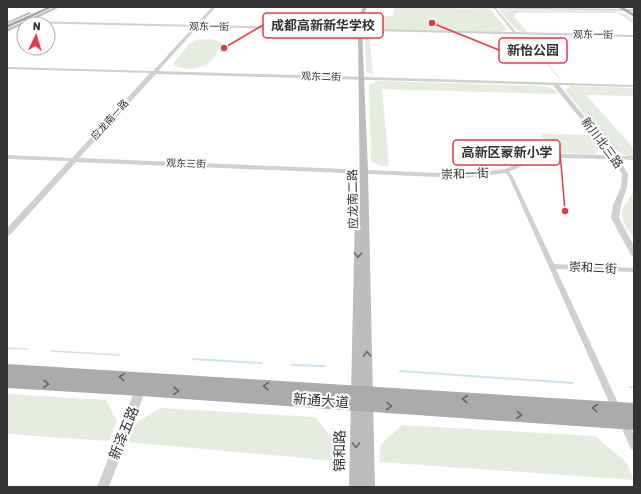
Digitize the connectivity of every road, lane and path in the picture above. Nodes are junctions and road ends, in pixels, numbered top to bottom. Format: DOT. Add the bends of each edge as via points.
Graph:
graph roads {
  1 [pos="44,7"];
  2 [pos="48,7"];
  3 [pos="51,7"];
  4 [pos="58,7"];
  5 [pos="211,7"];
  6 [pos="214,7"];
  7 [pos="362,7"];
  8 [pos="365,7"];
  9 [pos="459,7"];
  10 [pos="495,7"];
  11 [pos="521,7"];
  12 [pos="629,9"];
  13 [pos="38,16"];
  14 [pos="634,16"];
  15 [pos="56,23"];
  16 [pos="7,25"];
  17 [pos="16,26"];
  18 [pos="195,26"];
  19 [pos="358,30"];
  20 [pos="7,31"];
  21 [pos="516,34"];
  22 [pos="634,36"];
  23 [pos="7,68"];
  24 [pos="152,72"];
  25 [pos="360,78"];
  26 [pos="555,84"];
  27 [pos="634,86"];
  28 [pos="7,157"];
  29 [pos="614,157"];
  30 [pos="634,158"];
  31 [pos="71,159"];
  32 [pos="362,171"];
  33 [pos="506,171"];
  34 [pos="7,226"];
  35 [pos="7,233"];
  36 [pos="634,253"];
  37 [pos="552,266"];
  38 [pos="634,270"];
  39 [pos="7,370"];
  40 [pos="7,382"];
  41 [pos="144,384"];
  42 [pos="362,398"];
  43 [pos="617,409"];
  44 [pos="634,410"];
  45 [pos="629,423"];
  46 [pos="634,446"];
  47 [pos="103,487"];
  48 [pos="356,487"];
  49 [pos="368,487"];
  1 -- 16 [label="main road"];
  2 -- 16 [label="highway"];
  3 -- 16 [label="highway"];
  4 -- 13 [label="main road"];
  5 -- 18 [label="street, 应龙南一路"];
  6 -- 18 [label="street, 应龙南一路"];
  7 -- 19 [label="main road, 应龙南二路" via="358,15"];
  8 -- 19 [label="main road, 应龙南二路"];
  9 -- 10 [label="street"];
  10 -- 12 [label="street"];
  10 -- 21 [label="street"];
  11 -- 12 [label="street"];
  12 -- 14 [label="main road"];
  15 -- 18 [label="street, 观东一街"];
  17 -- 20 [label="main road"];
  18 -- 19 [label="street, 观东一街"];
  18 -- 24 [label="street, 应龙南一路"];
  19 -- 21 [label="street, 观东一街"];
  19 -- 25 [label="main road, 应龙南二路"];
  21 -- 22 [label="street, 观东一街"];
  23 -- 24 [label="street, 观东二街"];
  24 -- 25 [label="street, 观东二街"];
  24 -- 31 [label="street, 应龙南一路"];
  25 -- 26 [label="street, 观东二街"];
  25 -- 32 [label="main road, 应龙南二路"];
  26 -- 27 [label="street, 观东二街"];
  26 -- 29 [label="street, 新川北三路"];
  28 -- 31 [label="street, 观东三街"];
  29 -- 30 [label="street, 崇和一街"];
  29 -- 33 [label="street, 崇和一街" via="557,156 527,161"];
  29 -- 36 [label="street, 新川北三路" via="625,174 615,218"];
  31 -- 32 [label="street, 观东三街"];
  31 -- 34 [label="street, 应龙南一路"];
  31 -- 35 [label="street, 应龙南一路"];
  32 -- 33 [label="street, 崇和一街" via="464,176"];
  32 -- 42 [label="main road, 应龙南二路"];
  33 -- 37 [label="street"];
  37 -- 38 [label="street, 崇和二街"];
  37 -- 43 [label="street"];
  41 -- 39 [label="main road, 新通大道, one-way"];
  40 -- 41 [label="main road, 新通大道, one-way"];
  41 -- 42 [label="main road, 新通大道"];
  41 -- 47 [label="street, 新泽五路"];
  43 -- 42 [label="main road, 新通大道, one-way"];
  42 -- 45 [label="main road, 新通大道, one-way"];
  42 -- 48 [label="main road, 锦和路, one-way"];
  42 -- 49 [label="main road"];
  43 -- 44 [label="main road, 新通大道"];
  43 -- 45 [label="street"];
  45 -- 46 [label="street"];
}
